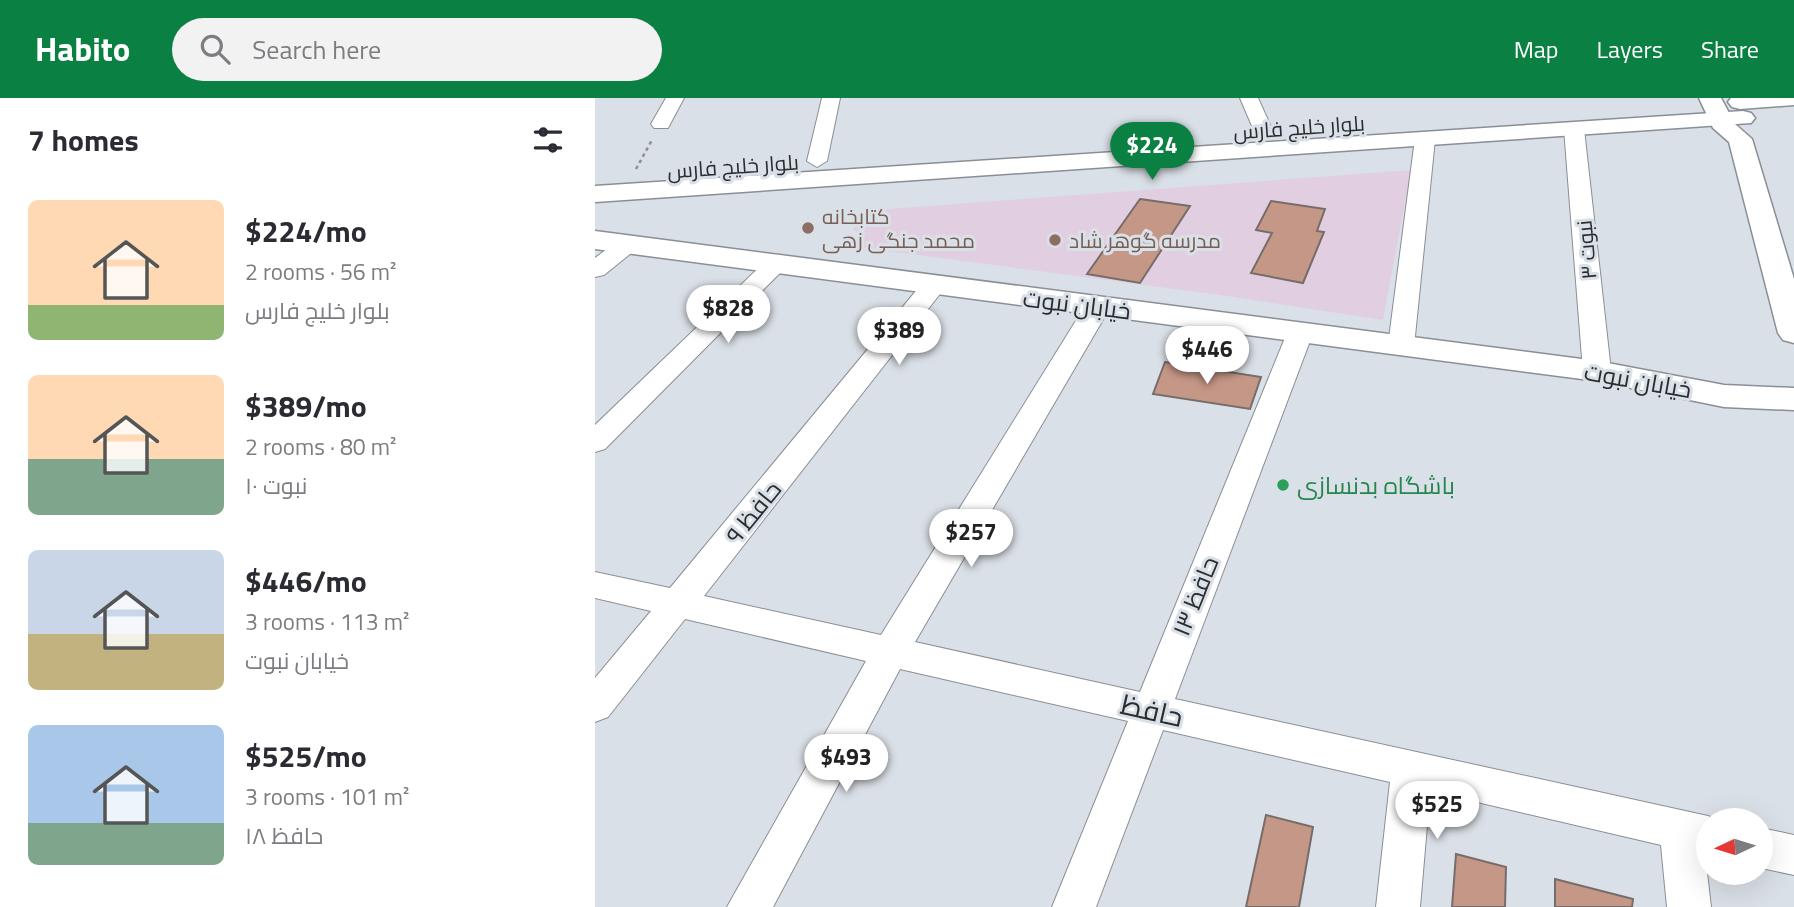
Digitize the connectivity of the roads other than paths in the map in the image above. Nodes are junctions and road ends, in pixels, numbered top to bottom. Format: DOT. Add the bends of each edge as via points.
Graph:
graph roads {
  1 [pos="675,98"];
  2 [pos="831,98"];
  3 [pos="1249,98"];
  4 [pos="1794,99"];
  5 [pos="1726,112"];
  6 [pos="1794,114"];
  7 [pos="661,124"];
  8 [pos="1262,129"];
  9 [pos="1574,129"];
  10 [pos="1425,139"];
  11 [pos="817,161"];
  12 [pos="595,175"];
  13 [pos="595,194"];
  14 [pos="595,240"];
  15 [pos="628,245"];
  16 [pos="776,264"];
  17 [pos="595,270"];
  18 [pos="934,285"];
  19 [pos="1098,306"];
  20 [pos="1300,333"];
  21 [pos="1794,333"];
  22 [pos="1401,346"];
  23 [pos="1597,371"];
  24 [pos="1724,396"];
  25 [pos="1794,399"];
  26 [pos="1794,424"];
  27 [pos="595,442"];
  28 [pos="595,585"];
  29 [pos="678,604"];
  30 [pos="890,652"];
  31 [pos="595,706"];
  32 [pos="1149,710"];
  33 [pos="1412,769"];
  34 [pos="1695,833"];
  35 [pos="1773,851"];
  36 [pos="1794,855"];
  37 [pos="749,907"];
  38 [pos="1074,907"];
  39 [pos="1398,907"];
  40 [pos="1689,907"];
  1 -- 7 [label="street"];
  2 -- 11 [label="street"];
  3 -- 8 [label="street"];
  4 -- 5 [label="main road, بلوار خلیج فارس"];
  5 -- 6 [label="main road, بلوار خلیج فارس"];
  5 -- 8 [label="main road, بلوار خلیج فارس"];
  5 -- 9 [label="main road"];
  5 -- 21 [label="main road"];
  8 -- 11 [label="main road, بلوار خلیج فارس"];
  9 -- 10 [label="main road"];
  9 -- 23 [label="street, نبوت ۳"];
  10 -- 13 [label="main road"];
  10 -- 22 [label="street"];
  11 -- 12 [label="main road, بلوار خلیج فارس"];
  14 -- 15 [label="main road, خیابان نبوت"];
  15 -- 16 [label="main road, خیابان نبوت"];
  15 -- 17 [label="street"];
  16 -- 18 [label="main road, خیابان نبوت"];
  16 -- 27 [label="street"];
  18 -- 19 [label="main road, خیابان نبوت"];
  18 -- 29 [label="street, حافظ ۹"];
  19 -- 20 [label="main road, خیابان نبوت"];
  19 -- 30 [label="street"];
  20 -- 22 [label="main road, خیابان نبوت"];
  20 -- 32 [label="street, حافظ ۱۳"];
  22 -- 23 [label="main road, خیابان نبوت"];
  23 -- 24 [label="main road, خیابان نبوت"];
  24 -- 25 [label="main road, خیابان نبوت"];
  24 -- 26 [label="main road, خیابان نبوت"];
  28 -- 29 [label="street, حافظ"];
  29 -- 30 [label="street, حافظ"];
  29 -- 31 [label="street, حافظ ۹"];
  30 -- 32 [label="street, حافظ"];
  30 -- 37 [label="street"];
  32 -- 33 [label="street, حافظ"];
  32 -- 38 [label="street, حافظ ۱۳"];
  33 -- 34 [label="street, حافظ"];
  33 -- 39 [label="street"];
  34 -- 40 [label="street"];
  35 -- 36 [label="street"];
}
